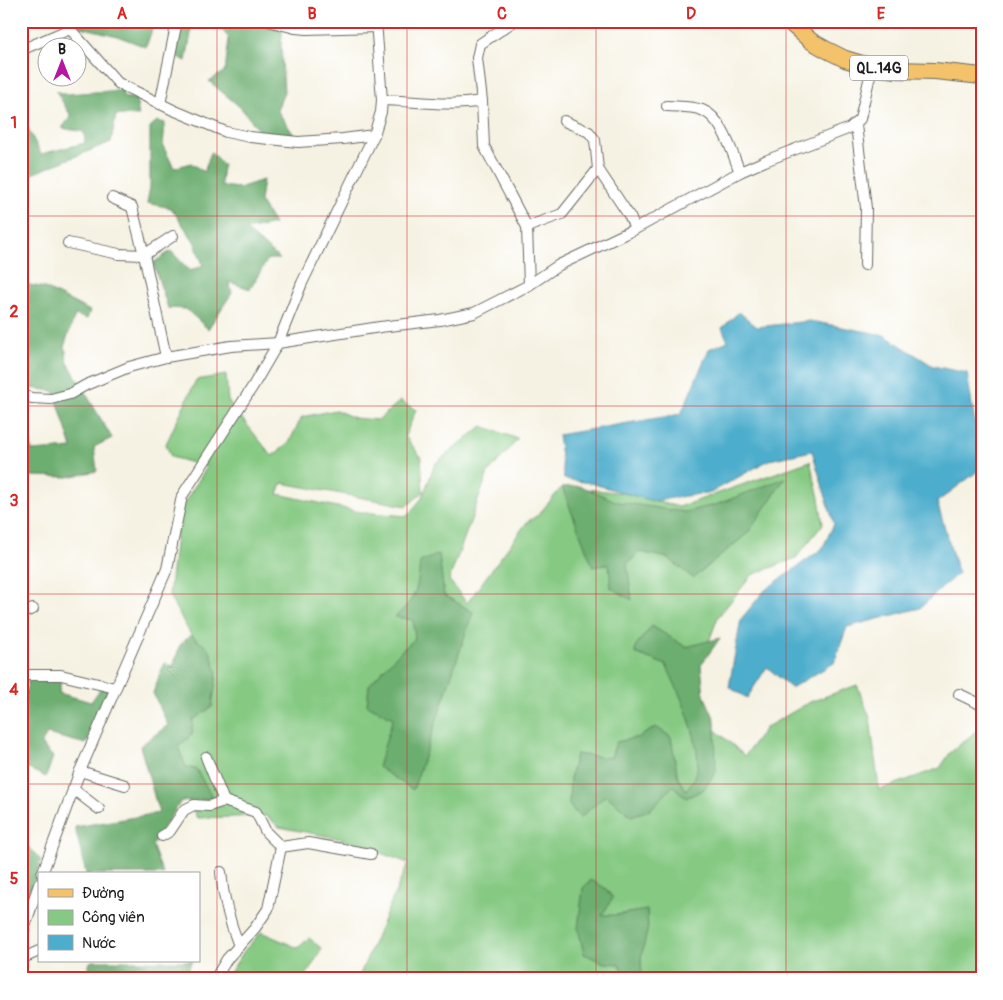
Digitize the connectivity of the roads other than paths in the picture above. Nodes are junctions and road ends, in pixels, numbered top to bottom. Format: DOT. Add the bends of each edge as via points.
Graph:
graph roads {
  1 [pos="177,21"];
  2 [pos="268,21"];
  3 [pos="514,21"];
  4 [pos="788,21"];
  5 [pos="376,24"];
  6 [pos="70,25"];
  7 [pos="21,50"];
  8 [pos="872,67"];
  9 [pos="982,76"];
  10 [pos="382,100"];
  11 [pos="482,101"];
  12 [pos="160,104"];
  13 [pos="667,106"];
  14 [pos="564,121"];
  15 [pos="856,124"];
  16 [pos="374,135"];
  17 [pos="598,169"];
  18 [pos="740,172"];
  19 [pos="112,198"];
  20 [pos="527,227"];
  21 [pos="635,229"];
  22 [pos="173,236"];
  23 [pos="68,243"];
  24 [pos="144,255"];
  25 [pos="866,265"];
  26 [pos="530,285"];
  27 [pos="278,343"];
  28 [pos="166,357"];
  29 [pos="21,395"];
  30 [pos="33,609"];
  31 [pos="21,613"];
  32 [pos="21,675"];
  33 [pos="115,688"];
  34 [pos="959,694"];
  35 [pos="982,705"];
  36 [pos="206,757"];
  37 [pos="80,771"];
  38 [pos="125,785"];
  39 [pos="73,789"];
  40 [pos="224,801"];
  41 [pos="99,809"];
  42 [pos="162,836"];
  43 [pos="282,847"];
  44 [pos="371,854"];
  45 [pos="43,872"];
  46 [pos="221,872"];
  47 [pos="38,887"];
  48 [pos="21,938"];
  49 [pos="239,946"];
  50 [pos="38,951"];
  51 [pos="21,959"];
  52 [pos="215,979"];
  1 -- 12 [label="street"];
  2 -- 5 [label="street" via="307,29"];
  3 -- 11 [label="street" via="480,44 477,58"];
  4 -- 8 [label="main road, QL.14G" via="811,42 845,59"];
  5 -- 10 [label="street"];
  6 -- 7 [label="street"];
  6 -- 12 [label="street" via="118,83"];
  8 -- 9 [label="main road, QL.14G"];
  8 -- 15 [label="street" via="866,99"];
  10 -- 11 [label="street" via="461,105"];
  10 -- 16 [label="street"];
  11 -- 20 [label="street" via="484,146"];
  12 -- 16 [label="street" via="226,132 250,137 298,142"];
  13 -- 18 [label="street" via="700,109 714,117"];
  14 -- 17 [label="street" via="589,132 595,140"];
  15 -- 18 [label="street"];
  15 -- 25 [label="street" via="866,208"];
  16 -- 27 [label="street" via="302,283"];
  17 -- 20 [label="street" via="562,214"];
  17 -- 21 [label="street" via="630,216"];
  18 -- 21 [label="street"];
  19 -- 24 [label="street" via="132,207"];
  20 -- 26 [label="street"];
  21 -- 26 [label="street" via="559,265"];
  22 -- 24 [label="street"];
  23 -- 24 [label="street" via="119,254"];
  24 -- 28 [label="street"];
  26 -- 27 [label="street" via="483,310 466,315"];
  27 -- 28 [label="street" via="231,346"];
  27 -- 33 [label="street" via="182,496 167,569"];
  28 -- 29 [label="street" via="129,367 70,394 51,399"];
  30 -- 31 [label="street"];
  32 -- 33 [label="street" via="60,675"];
  33 -- 37 [label="street"];
  34 -- 35 [label="street"];
  36 -- 40 [label="street"];
  37 -- 38 [label="street"];
  37 -- 39 [label="street"];
  39 -- 41 [label="street"];
  39 -- 45 [label="street"];
  40 -- 42 [label="street" via="184,810 170,831"];
  40 -- 43 [label="street" via="256,812 266,832"];
  43 -- 44 [label="street" via="308,843"];
  43 -- 49 [label="street" via="268,909"];
  46 -- 49 [label="street" via="229,921"];
  47 -- 48 [label="street"];
  49 -- 52 [label="street"];
  50 -- 51 [label="street"];
}
